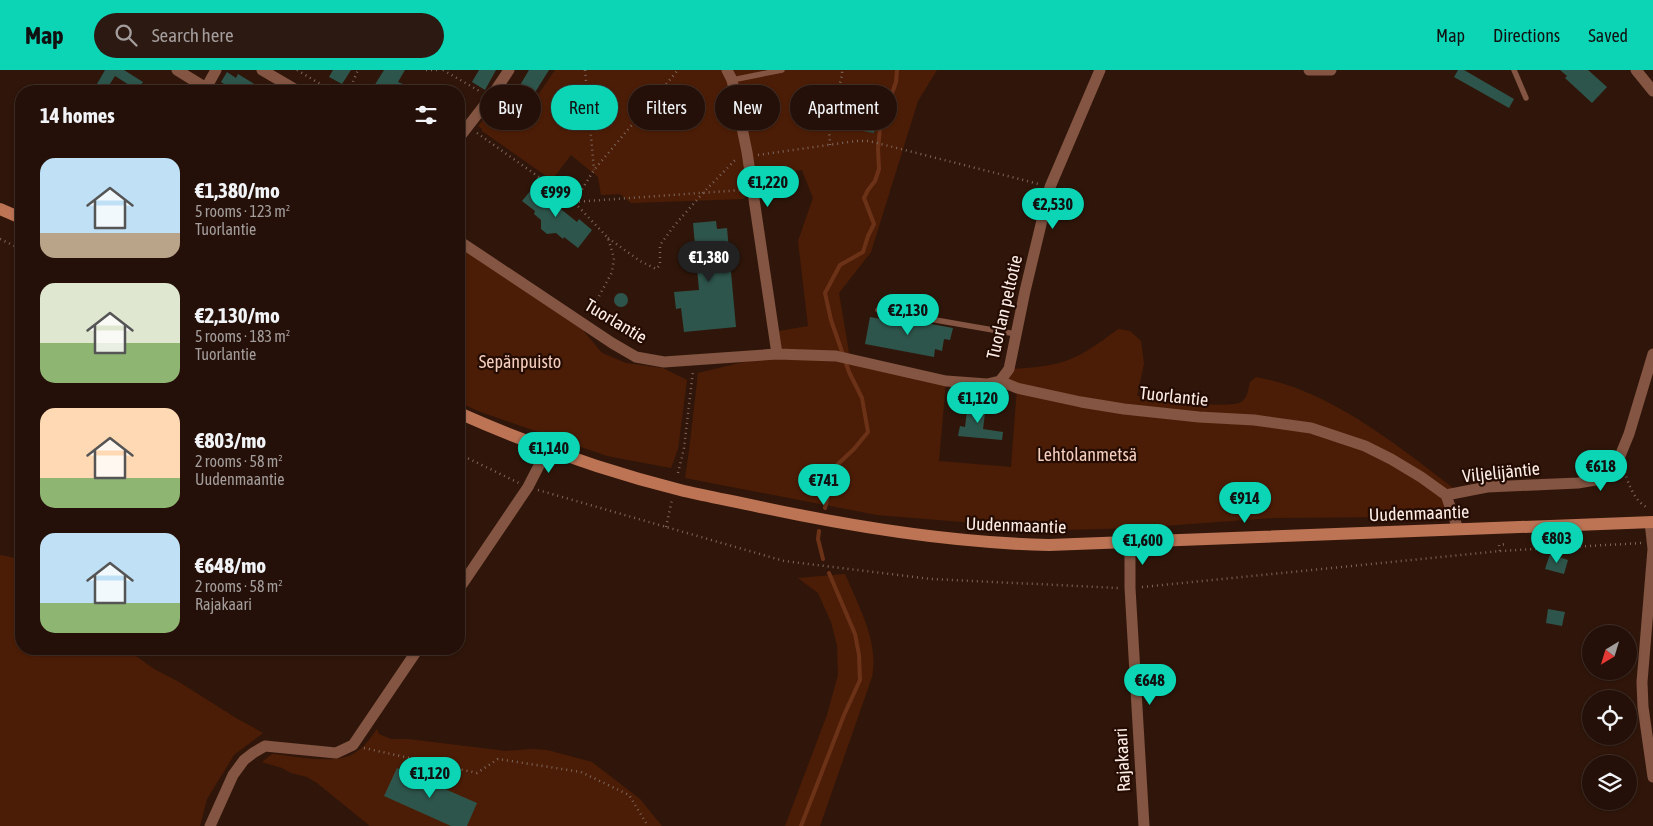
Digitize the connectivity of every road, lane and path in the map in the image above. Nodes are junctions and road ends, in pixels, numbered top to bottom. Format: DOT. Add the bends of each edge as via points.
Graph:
graph roads {
  1 [pos="178,70"];
  2 [pos="216,70"];
  3 [pos="262,70"];
  4 [pos="297,70"];
  5 [pos="358,70"];
  6 [pos="426,70"];
  7 [pos="437,70"];
  8 [pos="443,70"];
  9 [pos="508,70"];
  10 [pos="585,70"];
  11 [pos="678,70"];
  12 [pos="782,70"];
  13 [pos="842,70"];
  14 [pos="1100,70"];
  15 [pos="1309,70"];
  16 [pos="1331,70"];
  17 [pos="1514,70"];
  18 [pos="1636,70"];
  19 [pos="729,75"];
  20 [pos="201,85"];
  21 [pos="211,85"];
  22 [pos="288,85"];
  23 [pos="322,85"];
  24 [pos="352,85"];
  25 [pos="498,85"];
  26 [pos="1653,91"];
  27 [pos="480,92"];
  28 [pos="1526,98"];
  29 [pos="480,108"];
  30 [pos="465,122"];
  31 [pos="465,125"];
  32 [pos="830,145"];
  33 [pos="747,152"];
  34 [pos="594,170"];
  35 [pos="1050,186"];
  36 [pos="751,189"];
  37 [pos="702,194"];
  38 [pos="574,202"];
  39 [pos="0,209"];
  40 [pos="15,215"];
  41 [pos="608,238"];
  42 [pos="0,239"];
  43 [pos="465,245"];
  44 [pos="15,246"];
  45 [pos="878,310"];
  46 [pos="584,324"];
  47 [pos="1016,334"];
  48 [pos="777,354"];
  49 [pos="1653,354"];
  50 [pos="694,361"];
  51 [pos="1000,381"];
  52 [pos="465,415"];
  53 [pos="548,448"];
  54 [pos="1620,456"];
  55 [pos="465,457"];
  56 [pos="678,473"];
  57 [pos="528,487"];
  58 [pos="1446,495"];
  59 [pos="672,500"];
  60 [pos="1649,508"];
  61 [pos="1652,522"];
  62 [pos="666,527"];
  63 [pos="1458,529"];
  64 [pos="1130,542"];
  65 [pos="1506,544"];
  66 [pos="1652,547"];
  67 [pos="1500,551"];
  68 [pos="465,580"];
  69 [pos="1130,588"];
  70 [pos="414,655"];
  71 [pos="353,745"];
  72 [pos="1653,776"];
  73 [pos="210,826"];
  74 [pos="648,826"];
  75 [pos="1144,826"];
  1 -- 20 [label="street"];
  2 -- 21 [label="street"];
  3 -- 22 [label="street"];
  4 -- 23 [label="path"];
  5 -- 24 [label="path"];
  6 -- 7 [label="path"];
  8 -- 27 [label="path"];
  9 -- 25 [label="street"];
  10 -- 34 [label="path"];
  11 -- 34 [label="path"];
  12 -- 19 [label="lane"];
  13 -- 32 [label="path" via="841,85 828,113"];
  14 -- 35 [label="street, Tuorlan peltotie"];
  15 -- 16 [label="street"];
  17 -- 28 [label="lane"];
  18 -- 26 [label="street"];
  19 -- 33 [label="street"];
  29 -- 30 [label="street"];
  31 -- 38 [label="path"];
  32 -- 33 [label="path" via="757,155"];
  32 -- 35 [label="path" via="869,141"];
  33 -- 36 [label="street"];
  33 -- 37 [label="path" via="742,153"];
  34 -- 38 [label="path"];
  35 -- 47 [label="street, Tuorlan peltotie"];
  36 -- 37 [label="path"];
  36 -- 48 [label="street"];
  37 -- 38 [label="path"];
  37 -- 41 [label="path" via="660,246 660,265 656,269"];
  38 -- 41 [label="path"];
  39 -- 40 [label="main road"];
  41 -- 46 [label="path" via="614,258 612,272"];
  42 -- 44 [label="path"];
  43 -- 46 [label="street, Tuorlantie"];
  45 -- 47 [label="lane"];
  46 -- 50 [label="street, Tuorlantie" via="636,357 664,362"];
  47 -- 51 [label="street, Tuorlan peltotie" via="1009,369"];
  48 -- 50 [label="street, Tuorlantie"];
  48 -- 51 [label="street, Tuorlantie" via="836,356 946,381 987,384"];
  49 -- 54 [label="street, Viljelijäntie"];
  50 -- 56 [label="path"];
  51 -- 58 [label="street, Tuorlantie" via="1017,388 1124,409 1311,428 1391,458"];
  52 -- 53 [label="main road, Uudenmaantie"];
  53 -- 57 [label="street"];
  53 -- 64 [label="main road, Uudenmaantie" via="584,462 682,490 903,533 1003,544"];
  54 -- 58 [label="street, Viljelijäntie" via="1612,470 1595,480 1487,487"];
  54 -- 60 [label="path" via="1628,484 1644,507"];
  55 -- 57 [label="path"];
  57 -- 62 [label="path"];
  57 -- 68 [label="street"];
  58 -- 63 [label="street"];
  59 -- 62 [label="path"];
  61 -- 63 [label="main road, Uudenmaantie"];
  61 -- 66 [label="street"];
  62 -- 69 [label="path" via="784,561 931,579"];
  63 -- 64 [label="main road, Uudenmaantie"];
  64 -- 69 [label="street, Rajakaari"];
  65 -- 67 [label="path" via="1499,546"];
  66 -- 67 [label="path"];
  66 -- 72 [label="street" via="1642,682 1645,730"];
  67 -- 69 [label="path"];
  69 -- 75 [label="street, Rajakaari"];
  70 -- 71 [label="street"];
  71 -- 73 [label="street" via="336,753 265,746 244,760 233,775"];
  71 -- 74 [label="path" via="477,773 498,759 581,772 629,795"];
}
